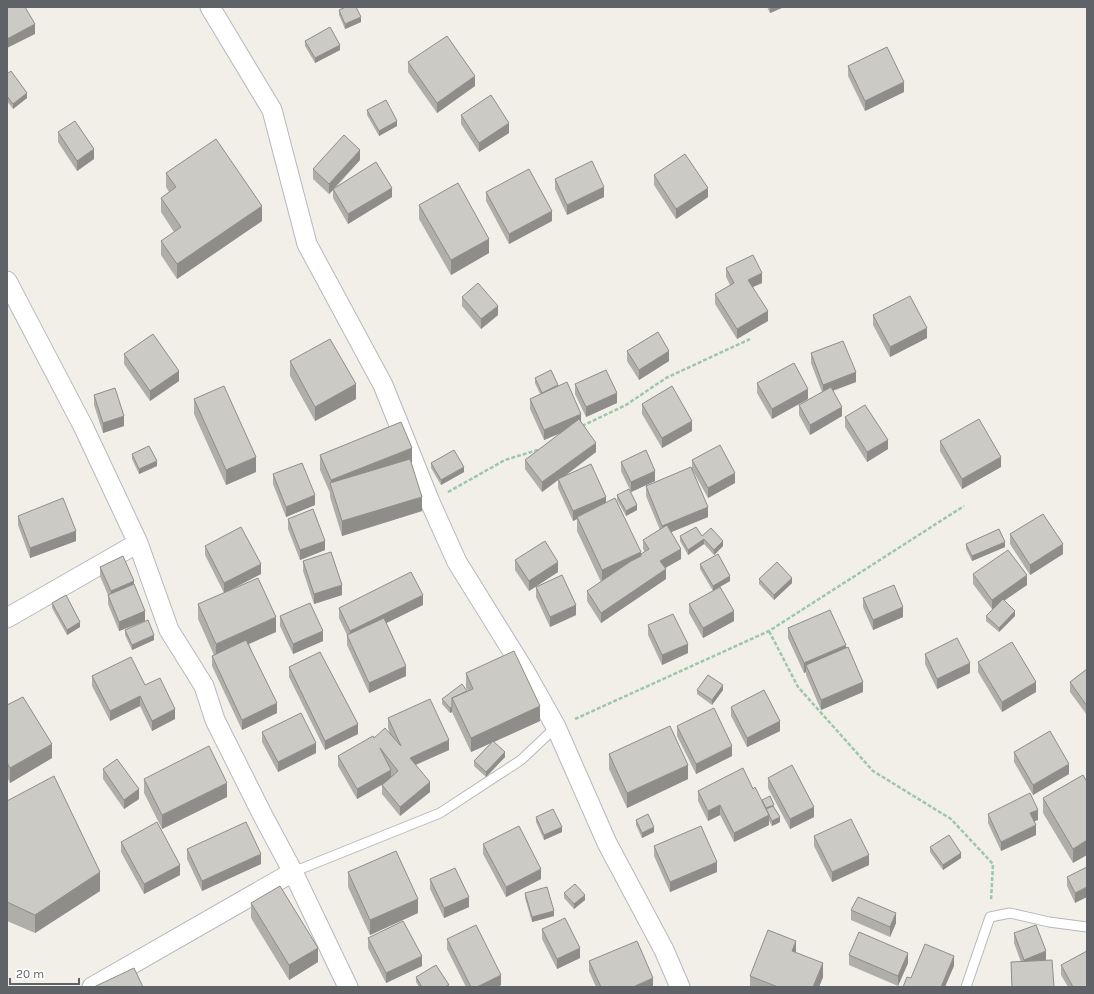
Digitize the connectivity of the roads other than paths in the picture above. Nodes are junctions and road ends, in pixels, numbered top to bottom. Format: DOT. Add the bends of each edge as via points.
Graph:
graph roads {
  1 [pos="210,7"];
  2 [pos="7,281"];
  3 [pos="138,543"];
  4 [pos="7,618"];
  5 [pos="556,727"];
  6 [pos="293,872"];
  7 [pos="1087,927"];
  8 [pos="92,987"];
  9 [pos="348,987"];
  10 [pos="680,987"];
  11 [pos="966,987"];
  1 -- 5 [label="street" via="272,110 306,244 383,385 457,562"];
  2 -- 3 [label="street" via="83,426"];
  3 -- 4 [label="street"];
  3 -- 6 [label="street" via="169,630 204,686 215,720"];
  5 -- 6 [label="lane" via="520,760 440,813"];
  5 -- 10 [label="street" via="607,843 664,950"];
  6 -- 8 [label="street"];
  6 -- 9 [label="street"];
  7 -- 11 [label="lane" via="1010,913 990,917"];
}
